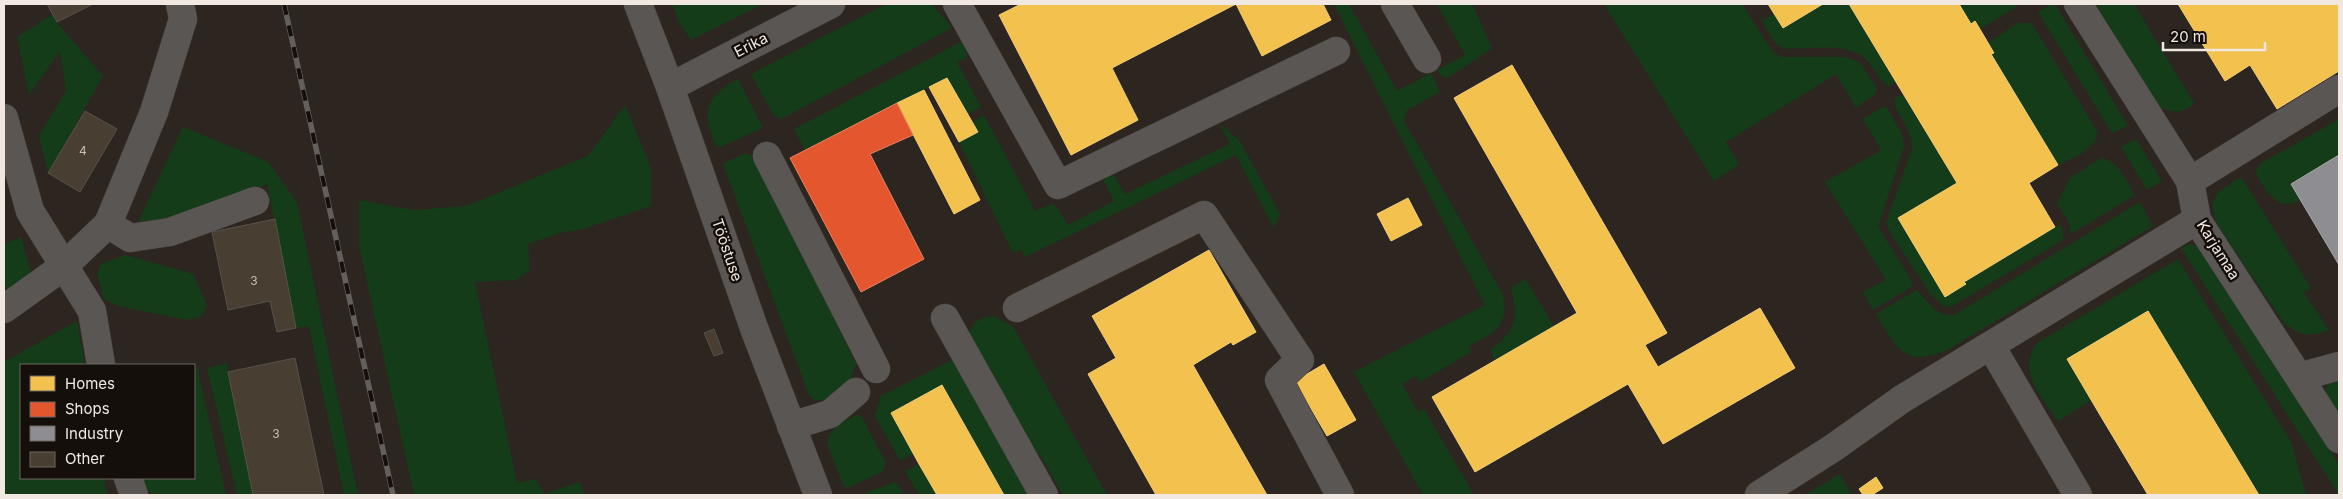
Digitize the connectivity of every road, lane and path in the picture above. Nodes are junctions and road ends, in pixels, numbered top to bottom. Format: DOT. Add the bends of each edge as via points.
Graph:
graph roads {
  1 [pos="180,4"];
  2 [pos="638,4"];
  3 [pos="832,4"];
  4 [pos="958,4"];
  5 [pos="1395,4"];
  6 [pos="2078,4"];
  7 [pos="1336,51"];
  8 [pos="1426,59"];
  9 [pos="670,87"];
  10 [pos="2339,89"];
  11 [pos="4,118"];
  12 [pos="767,156"];
  13 [pos="2190,181"];
  14 [pos="255,201"];
  15 [pos="2197,220"];
  16 [pos="108,224"];
  17 [pos="64,266"];
  18 [pos="1017,308"];
  19 [pos="4,309"];
  20 [pos="945,318"];
  21 [pos="1990,346"];
  22 [pos="101,364"];
  23 [pos="2339,366"];
  24 [pos="876,369"];
  25 [pos="2300,377"];
  26 [pos="856,392"];
  27 [pos="791,426"];
  28 [pos="2339,439"];
  29 [pos="128,479"];
  30 [pos="134,495"];
  31 [pos="818,495"];
  32 [pos="1044,495"];
  33 [pos="1340,495"];
  34 [pos="1759,495"];
  35 [pos="2078,495"];
  1 -- 16 [label="street" via="183,19 154,112"];
  2 -- 9 [label="street, Tööstuse"];
  3 -- 9 [label="street, Erika"];
  4 -- 7 [label="street" via="1058,185"];
  5 -- 8 [label="street"];
  6 -- 13 [label="street, Karjamaa"];
  9 -- 27 [label="street, Tööstuse"];
  10 -- 13 [label="street"];
  11 -- 17 [label="street" via="30,211"];
  12 -- 24 [label="street"];
  13 -- 15 [label="street, Karjamaa"];
  14 -- 16 [label="street" via="170,232 130,238"];
  15 -- 21 [label="street"];
  15 -- 25 [label="street, Karjamaa"];
  16 -- 17 [label="street"];
  17 -- 19 [label="street"];
  17 -- 22 [label="street" via="92,311"];
  18 -- 33 [label="street" via="1204,215 1300,360 1279,380"];
  20 -- 32 [label="street"];
  21 -- 34 [label="street" via="1902,399"];
  21 -- 35 [label="street"];
  23 -- 25 [label="street"];
  25 -- 28 [label="street, Karjamaa"];
  26 -- 27 [label="street" via="830,414"];
  27 -- 31 [label="street, Tööstuse"];
  29 -- 30 [label="street"];
}
